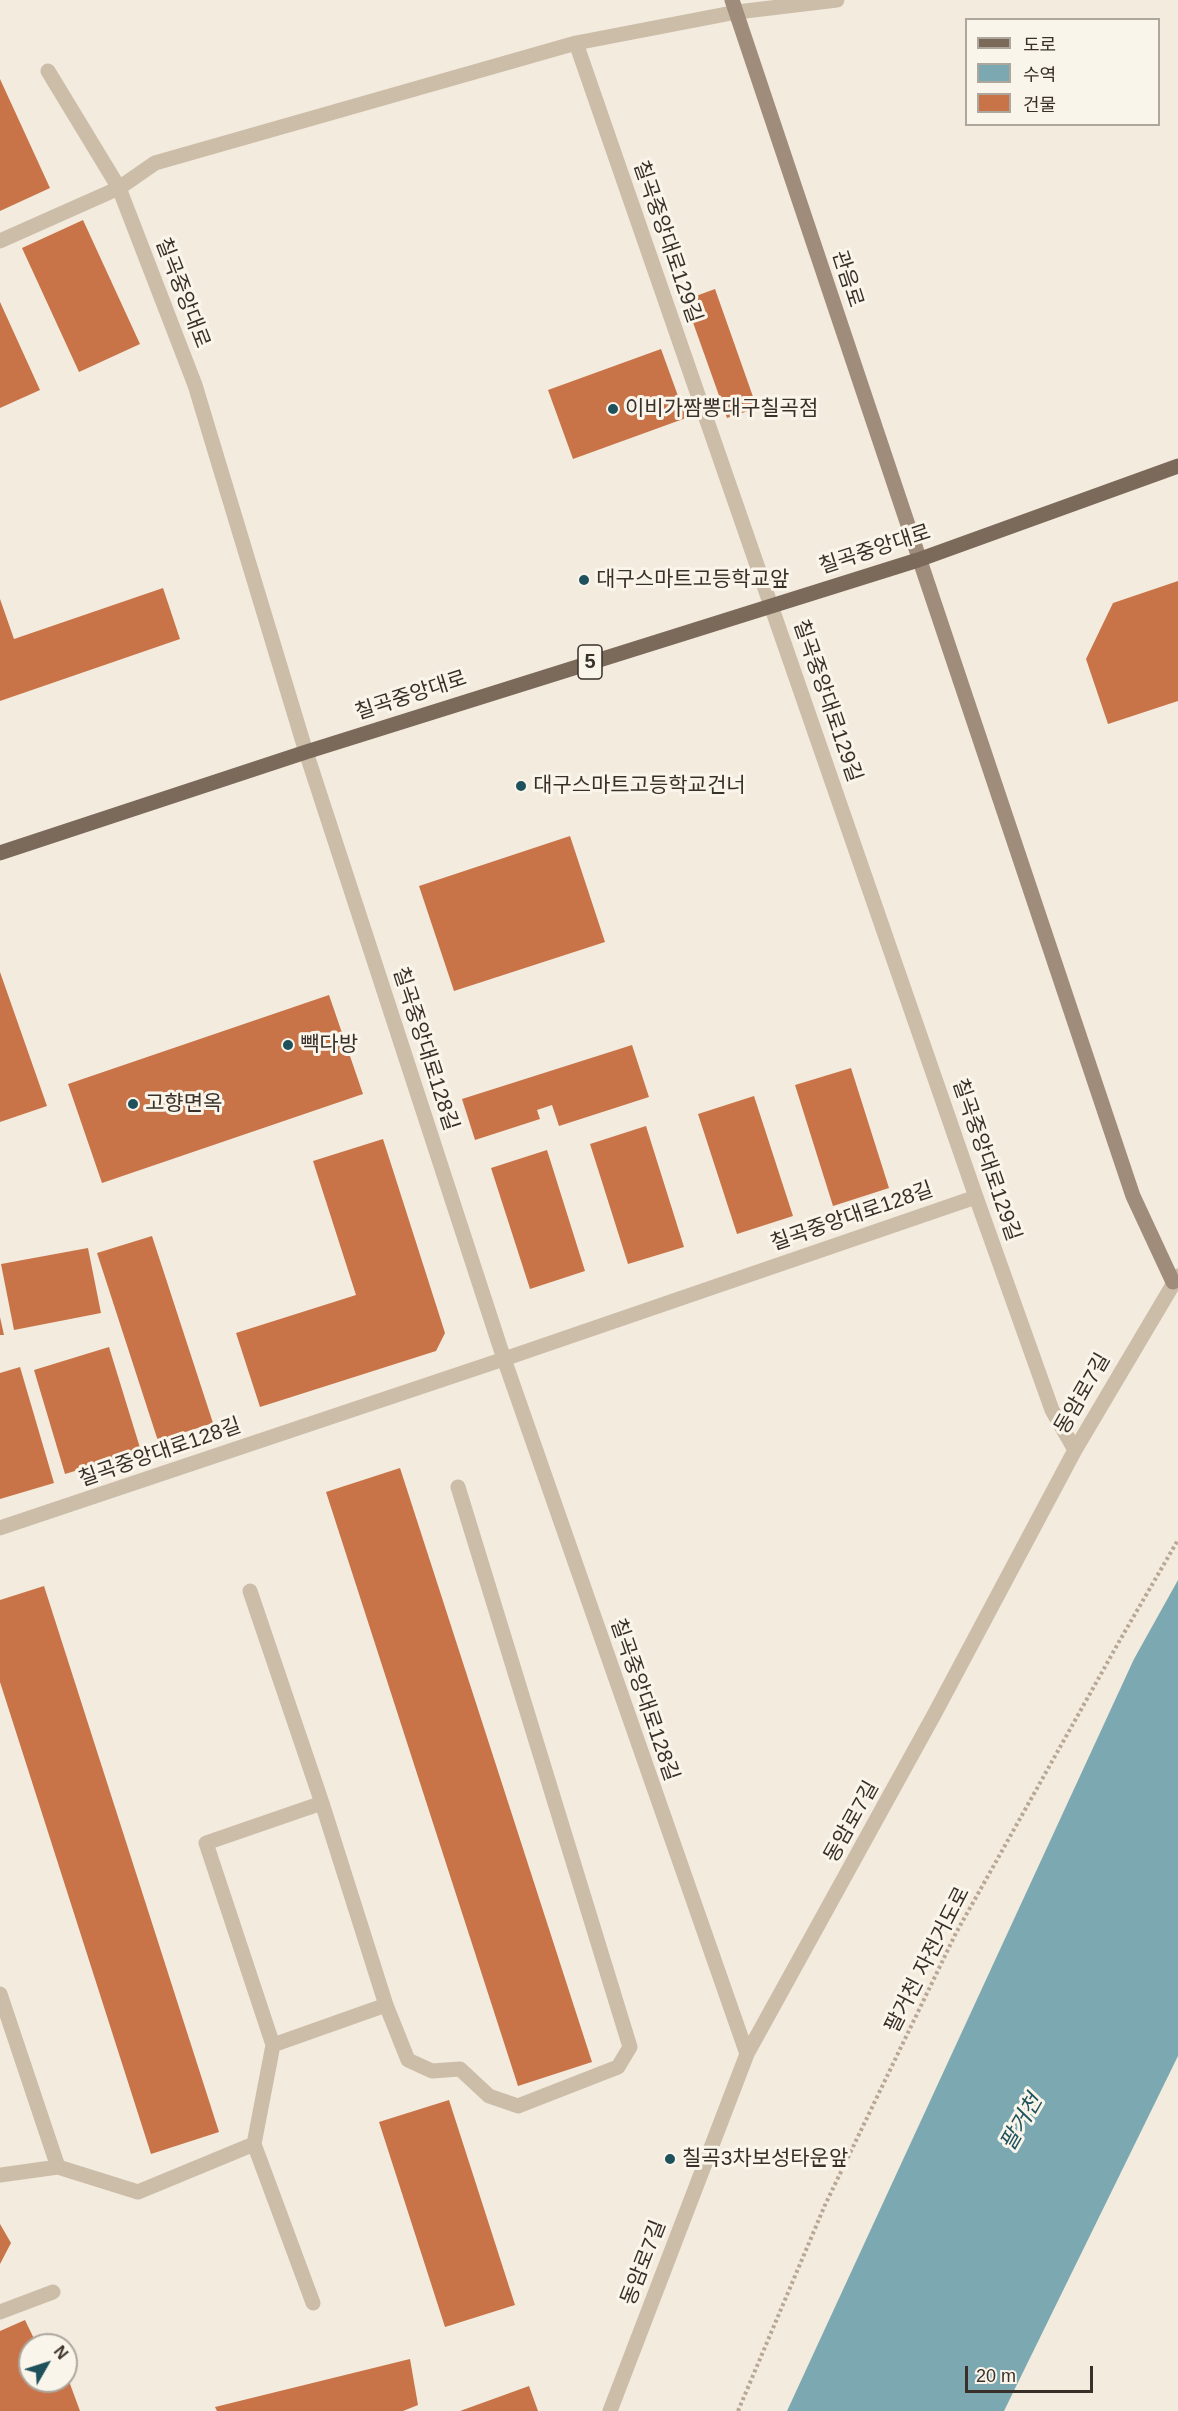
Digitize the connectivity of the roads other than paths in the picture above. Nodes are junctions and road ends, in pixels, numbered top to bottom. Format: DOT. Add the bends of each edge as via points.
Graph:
graph roads {
  1 [pos="837,0"];
  2 [pos="734,6"];
  3 [pos="576,43"];
  4 [pos="48,70"];
  5 [pos="119,188"];
  6 [pos="0,241"];
  7 [pos="1178,466"];
  8 [pos="918,560"];
  9 [pos="771,604"];
  10 [pos="306,752"];
  11 [pos="0,853"];
  12 [pos="975,1197"];
  13 [pos="1175,1279"];
  14 [pos="504,1359"];
  15 [pos="1075,1450"];
  16 [pos="458,1487"];
  17 [pos="0,1528"];
  18 [pos="250,1591"];
  19 [pos="322,1803"];
  20 [pos="0,1994"];
  21 [pos="386,2005"];
  22 [pos="273,2044"];
  23 [pos="747,2054"];
  24 [pos="254,2144"];
  25 [pos="57,2167"];
  26 [pos="0,2175"];
  27 [pos="53,2292"];
  28 [pos="313,2303"];
  29 [pos="0,2312"];
  30 [pos="610,2411"];
  1 -- 2 [label="street"];
  2 -- 3 [label="street"];
  2 -- 8 [label="main road, 관음로"];
  3 -- 5 [label="street" via="155,163"];
  3 -- 9 [label="street, 칠곡중앙대로129길"];
  4 -- 5 [label="street, 칠곡중앙대로"];
  5 -- 6 [label="street"];
  5 -- 10 [label="street, 칠곡중앙대로" via="195,384"];
  7 -- 8 [label="main road, 칠곡중앙대로 / 5"];
  8 -- 9 [label="main road, 칠곡중앙대로 / 5"];
  8 -- 13 [label="main road, 관음로" via="1133,1196"];
  9 -- 10 [label="main road, 칠곡중앙대로 / 5"];
  9 -- 12 [label="street, 칠곡중앙대로129길"];
  10 -- 11 [label="main road, 칠곡중앙대로 / 5"];
  10 -- 14 [label="street, 칠곡중앙대로128길"];
  12 -- 14 [label="street, 칠곡중앙대로128길"];
  12 -- 15 [label="street, 칠곡중앙대로129길" via="1052,1410"];
  13 -- 15 [label="street, 동암로7길"];
  14 -- 17 [label="street, 칠곡중앙대로128길"];
  14 -- 23 [label="street, 칠곡중앙대로128길"];
  15 -- 23 [label="street, 동암로7길"];
  16 -- 21 [label="street" via="630,2047 618,2067 518,2106 489,2096 460,2069 432,2071 408,2061"];
  18 -- 19 [label="street"];
  19 -- 21 [label="street"];
  19 -- 22 [label="street" via="206,1843"];
  20 -- 25 [label="street"];
  21 -- 22 [label="street"];
  22 -- 24 [label="street"];
  23 -- 30 [label="street, 동암로7길"];
  24 -- 25 [label="street" via="138,2192"];
  24 -- 28 [label="street"];
  25 -- 26 [label="street"];
  27 -- 29 [label="street"];
}
